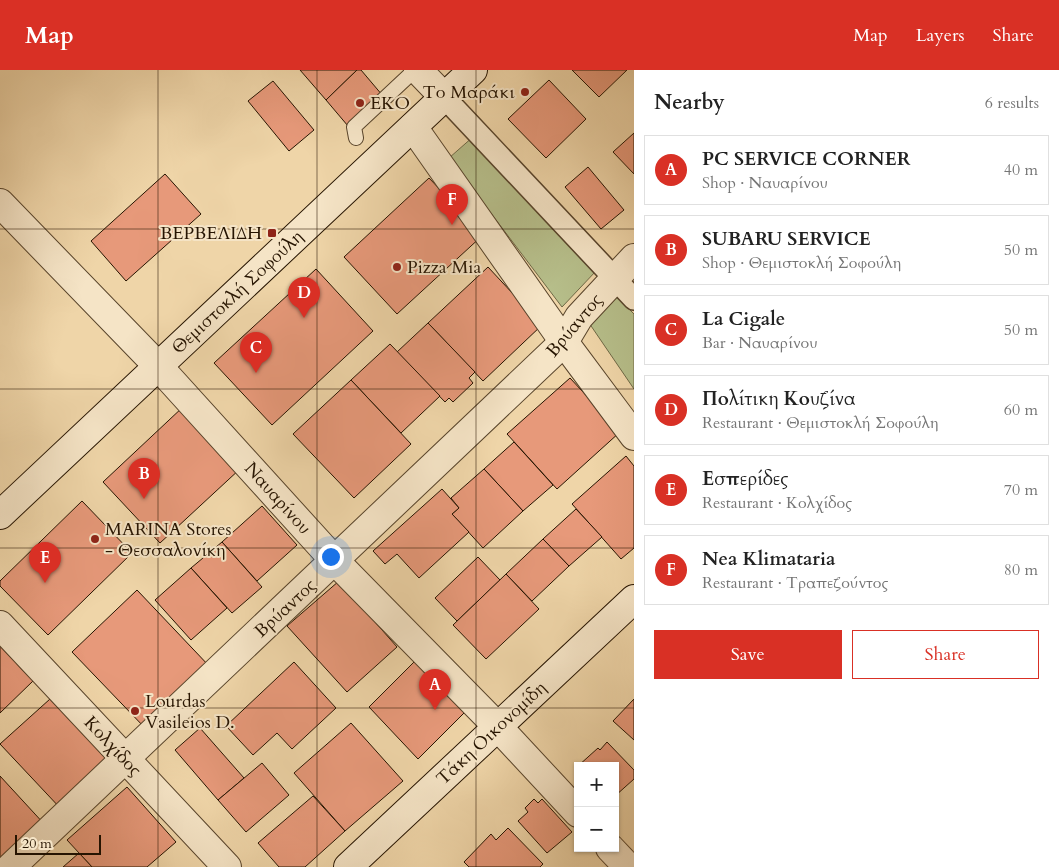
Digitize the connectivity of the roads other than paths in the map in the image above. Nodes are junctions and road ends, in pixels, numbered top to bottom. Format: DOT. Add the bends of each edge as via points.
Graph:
graph roads {
  1 [pos="416,70"];
  2 [pos="473,70"];
  3 [pos="444,98"];
  4 [pos="413,127"];
  5 [pos="356,138"];
  6 [pos="0,203"];
  7 [pos="634,258"];
  8 [pos="614,278"];
  9 [pos="634,299"];
  10 [pos="564,342"];
  11 [pos="158,366"];
  12 [pos="634,436"];
  13 [pos="0,514"];
  14 [pos="335,561"];
  15 [pos="634,599"];
  16 [pos="0,625"];
  17 [pos="498,727"];
  18 [pos="125,759"];
  19 [pos="574,809"];
  20 [pos="614,852"];
  21 [pos="11,867"];
  22 [pos="227,867"];
  23 [pos="348,867"];
  24 [pos="628,867"];
  1 -- 3 [label="street"];
  1 -- 5 [label="lane" via="354,127"];
  2 -- 3 [label="street, Θεμιστοκλή Σοφούλη"];
  3 -- 4 [label="street, Θεμιστοκλή Σοφούλη"];
  3 -- 8 [label="street"];
  4 -- 10 [label="street"];
  4 -- 11 [label="street, Θεμιστοκλή Σοφούλη"];
  6 -- 11 [label="street, Ναυαρίνου"];
  7 -- 8 [label="street, Βρύαντος"];
  8 -- 9 [label="street"];
  8 -- 10 [label="street, Βρύαντος" via="578,317"];
  10 -- 12 [label="street"];
  10 -- 14 [label="street, Βρύαντος"];
  11 -- 13 [label="street, Θεμιστοκλή Σοφούλη"];
  11 -- 14 [label="street, Ναυαρίνου"];
  14 -- 17 [label="street, Ναυαρίνου"];
  14 -- 18 [label="street, Βρύαντος"];
  15 -- 17 [label="street, Τάκη Οικονομίδη"];
  16 -- 18 [label="street, Κολχίδος"];
  17 -- 19 [label="street, Ναυαρίνου"];
  17 -- 23 [label="street, Τάκη Οικονομίδη"];
  18 -- 21 [label="street, Βρύαντος"];
  18 -- 22 [label="street, Κολχίδος"];
  20 -- 24 [label="street"];
}
